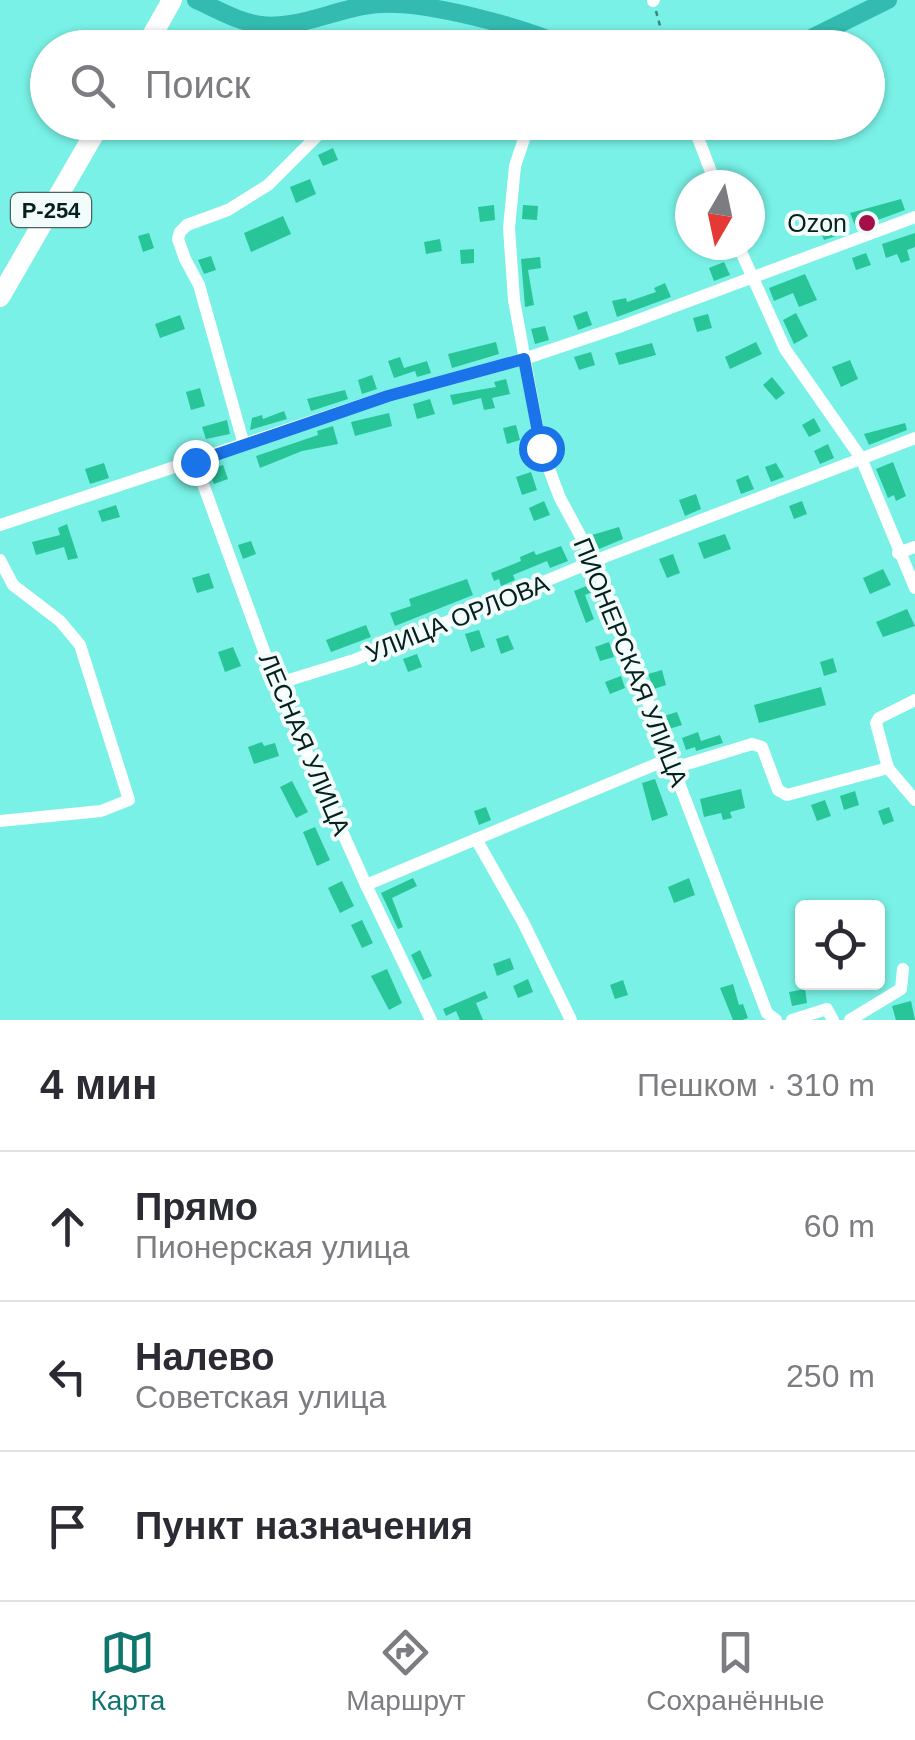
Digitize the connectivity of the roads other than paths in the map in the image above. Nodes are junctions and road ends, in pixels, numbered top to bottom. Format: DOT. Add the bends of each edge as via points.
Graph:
graph roads {
  1 [pos="172,0"];
  2 [pos="155,30"];
  3 [pos="92,140"];
  4 [pos="313,140"];
  5 [pos="523,140"];
  6 [pos="699,140"];
  7 [pos="710,170"];
  8 [pos="915,218"];
  9 [pos="744,260"];
  10 [pos="751,278"];
  11 [pos="0,297"];
  12 [pos="524,359"];
  13 [pos="915,438"];
  14 [pos="244,446"];
  15 [pos="861,458"];
  16 [pos="195,462"];
  17 [pos="0,525"];
  18 [pos="915,547"];
  19 [pos="898,552"];
  20 [pos="0,560"];
  21 [pos="594,561"];
  22 [pos="915,588"];
  23 [pos="276,684"];
  24 [pos="915,700"];
  25 [pos="673,763"];
  26 [pos="888,768"];
  27 [pos="915,800"];
  28 [pos="0,821"];
  29 [pos="476,839"];
  30 [pos="366,886"];
  31 [pos="903,969"];
  32 [pos="432,1020"];
  33 [pos="571,1020"];
  34 [pos="776,1020"];
  35 [pos="792,1020"];
  36 [pos="833,1020"];
  37 [pos="850,1020"];
  1 -- 2 [label="highway"];
  3 -- 11 [label="highway, Р-254"];
  4 -- 14 [label="street" via="268,185 187,225 178,239 200,285"];
  5 -- 12 [label="street, ПИОНЕРСКАЯ УЛИЦА" via="509,228"];
  6 -- 7 [label="street"];
  8 -- 10 [label="street"];
  9 -- 10 [label="street"];
  10 -- 12 [label="street"];
  10 -- 15 [label="street" via="784,349"];
  12 -- 14 [label="street" via="388,396"];
  12 -- 21 [label="street, ПИОНЕРСКАЯ УЛИЦА" via="541,448"];
  13 -- 15 [label="street, УЛИЦА ОРЛОВА"];
  14 -- 16 [label="street"];
  15 -- 19 [label="street"];
  15 -- 21 [label="street, УЛИЦА ОРЛОВА"];
  16 -- 17 [label="street"];
  16 -- 23 [label="street, ЛЕСНАЯ УЛИЦА"];
  18 -- 19 [label="street"];
  19 -- 22 [label="street"];
  20 -- 28 [label="street" via="13,585 60,620 80,646 128,800 101,812"];
  21 -- 23 [label="street, УЛИЦА ОРЛОВА" via="354,660"];
  21 -- 25 [label="street, ПИОНЕРСКАЯ УЛИЦА"];
  23 -- 30 [label="street, ЛЕСНАЯ УЛИЦА"];
  24 -- 26 [label="street" via="876,722"];
  25 -- 26 [label="street" via="752,744 762,747 778,790 787,795"];
  25 -- 29 [label="street"];
  25 -- 34 [label="street, ПИОНЕРСКАЯ УЛИЦА" via="767,1013"];
  26 -- 27 [label="street"];
  29 -- 30 [label="street"];
  29 -- 33 [label="street"];
  30 -- 32 [label="street, ЛЕСНАЯ УЛИЦА"];
  31 -- 37 [label="street" via="901,989"];
  35 -- 36 [label="street" via="827,1009"];
}
